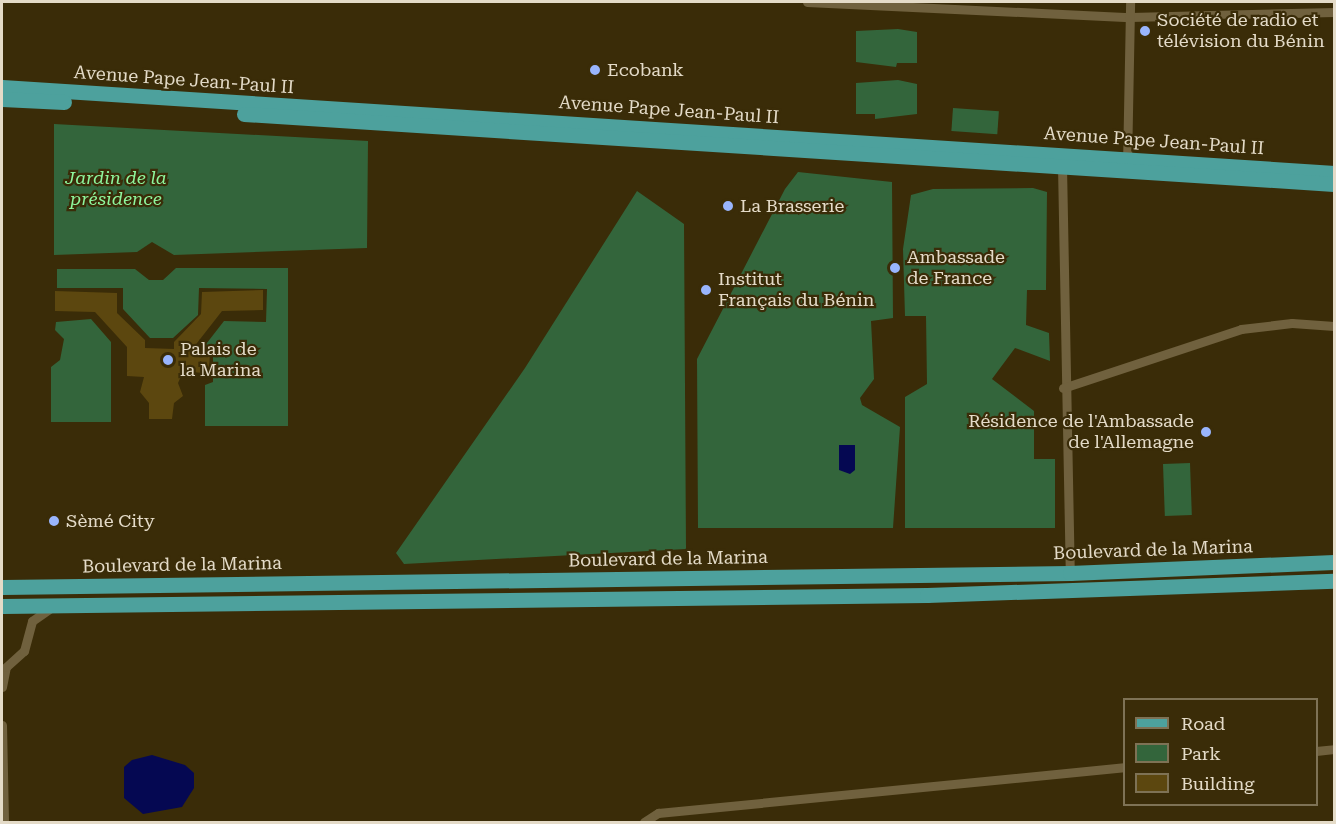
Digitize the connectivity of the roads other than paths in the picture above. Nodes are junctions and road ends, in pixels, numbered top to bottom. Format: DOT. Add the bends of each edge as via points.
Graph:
graph roads {
  1 [pos="807,2"];
  2 [pos="1131,2"];
  3 [pos="1335,12"];
  4 [pos="1130,17"];
  5 [pos="2,87"];
  6 [pos="2,99"];
  7 [pos="581,130"];
  8 [pos="1127,164"];
  9 [pos="1062,166"];
  10 [pos="1335,173"];
  11 [pos="1335,184"];
  12 [pos="1335,326"];
  13 [pos="1063,388"];
  14 [pos="1335,562"];
  15 [pos="1070,573"];
  16 [pos="1335,581"];
  17 [pos="316,583"];
  18 [pos="361,583"];
  19 [pos="2,587"];
  20 [pos="358,600"];
  21 [pos="309,601"];
  22 [pos="62,605"];
  23 [pos="2,606"];
  24 [pos="2,687"];
  25 [pos="2,725"];
  26 [pos="1335,749"];
  27 [pos="1318,751"];
  28 [pos="1123,767"];
  29 [pos="4,822"];
  30 [pos="644,822"];
  1 -- 4 [label="street"];
  2 -- 4 [label="street"];
  3 -- 4 [label="street"];
  4 -- 8 [label="street"];
  5 -- 7 [label="main road, Avenue Pape Jean-Paul II"];
  6 -- 7 [label="main road, Avenue Pape Jean-Paul II"];
  7 -- 8 [label="main road, Avenue Pape Jean-Paul II"];
  7 -- 9 [label="main road, Avenue Pape Jean-Paul II"];
  8 -- 9 [label="main road, Avenue Pape Jean-Paul II"];
  8 -- 10 [label="main road, Avenue Pape Jean-Paul II"];
  8 -- 11 [label="main road, Avenue Pape Jean-Paul II"];
  9 -- 13 [label="street"];
  12 -- 13 [label="street" via="1283,324 1232,331"];
  13 -- 15 [label="street"];
  14 -- 15 [label="main road, Boulevard de la Marina"];
  15 -- 18 [label="main road, Boulevard de la Marina"];
  16 -- 20 [label="main road, Boulevard de la Marina" via="927,595"];
  17 -- 18 [label="main road, Boulevard de la Marina"];
  17 -- 19 [label="main road, Boulevard de la Marina"];
  17 -- 21 [label="main road"];
  18 -- 20 [label="main road"];
  20 -- 21 [label="main road, Boulevard de la Marina"];
  21 -- 22 [label="main road, Boulevard de la Marina"];
  22 -- 23 [label="main road, Boulevard de la Marina"];
  22 -- 24 [label="street" via="39,613 32,621 24,651 6,667"];
  25 -- 29 [label="street"];
  26 -- 27 [label="street"];
  28 -- 30 [label="street" via="658,813"];
}
